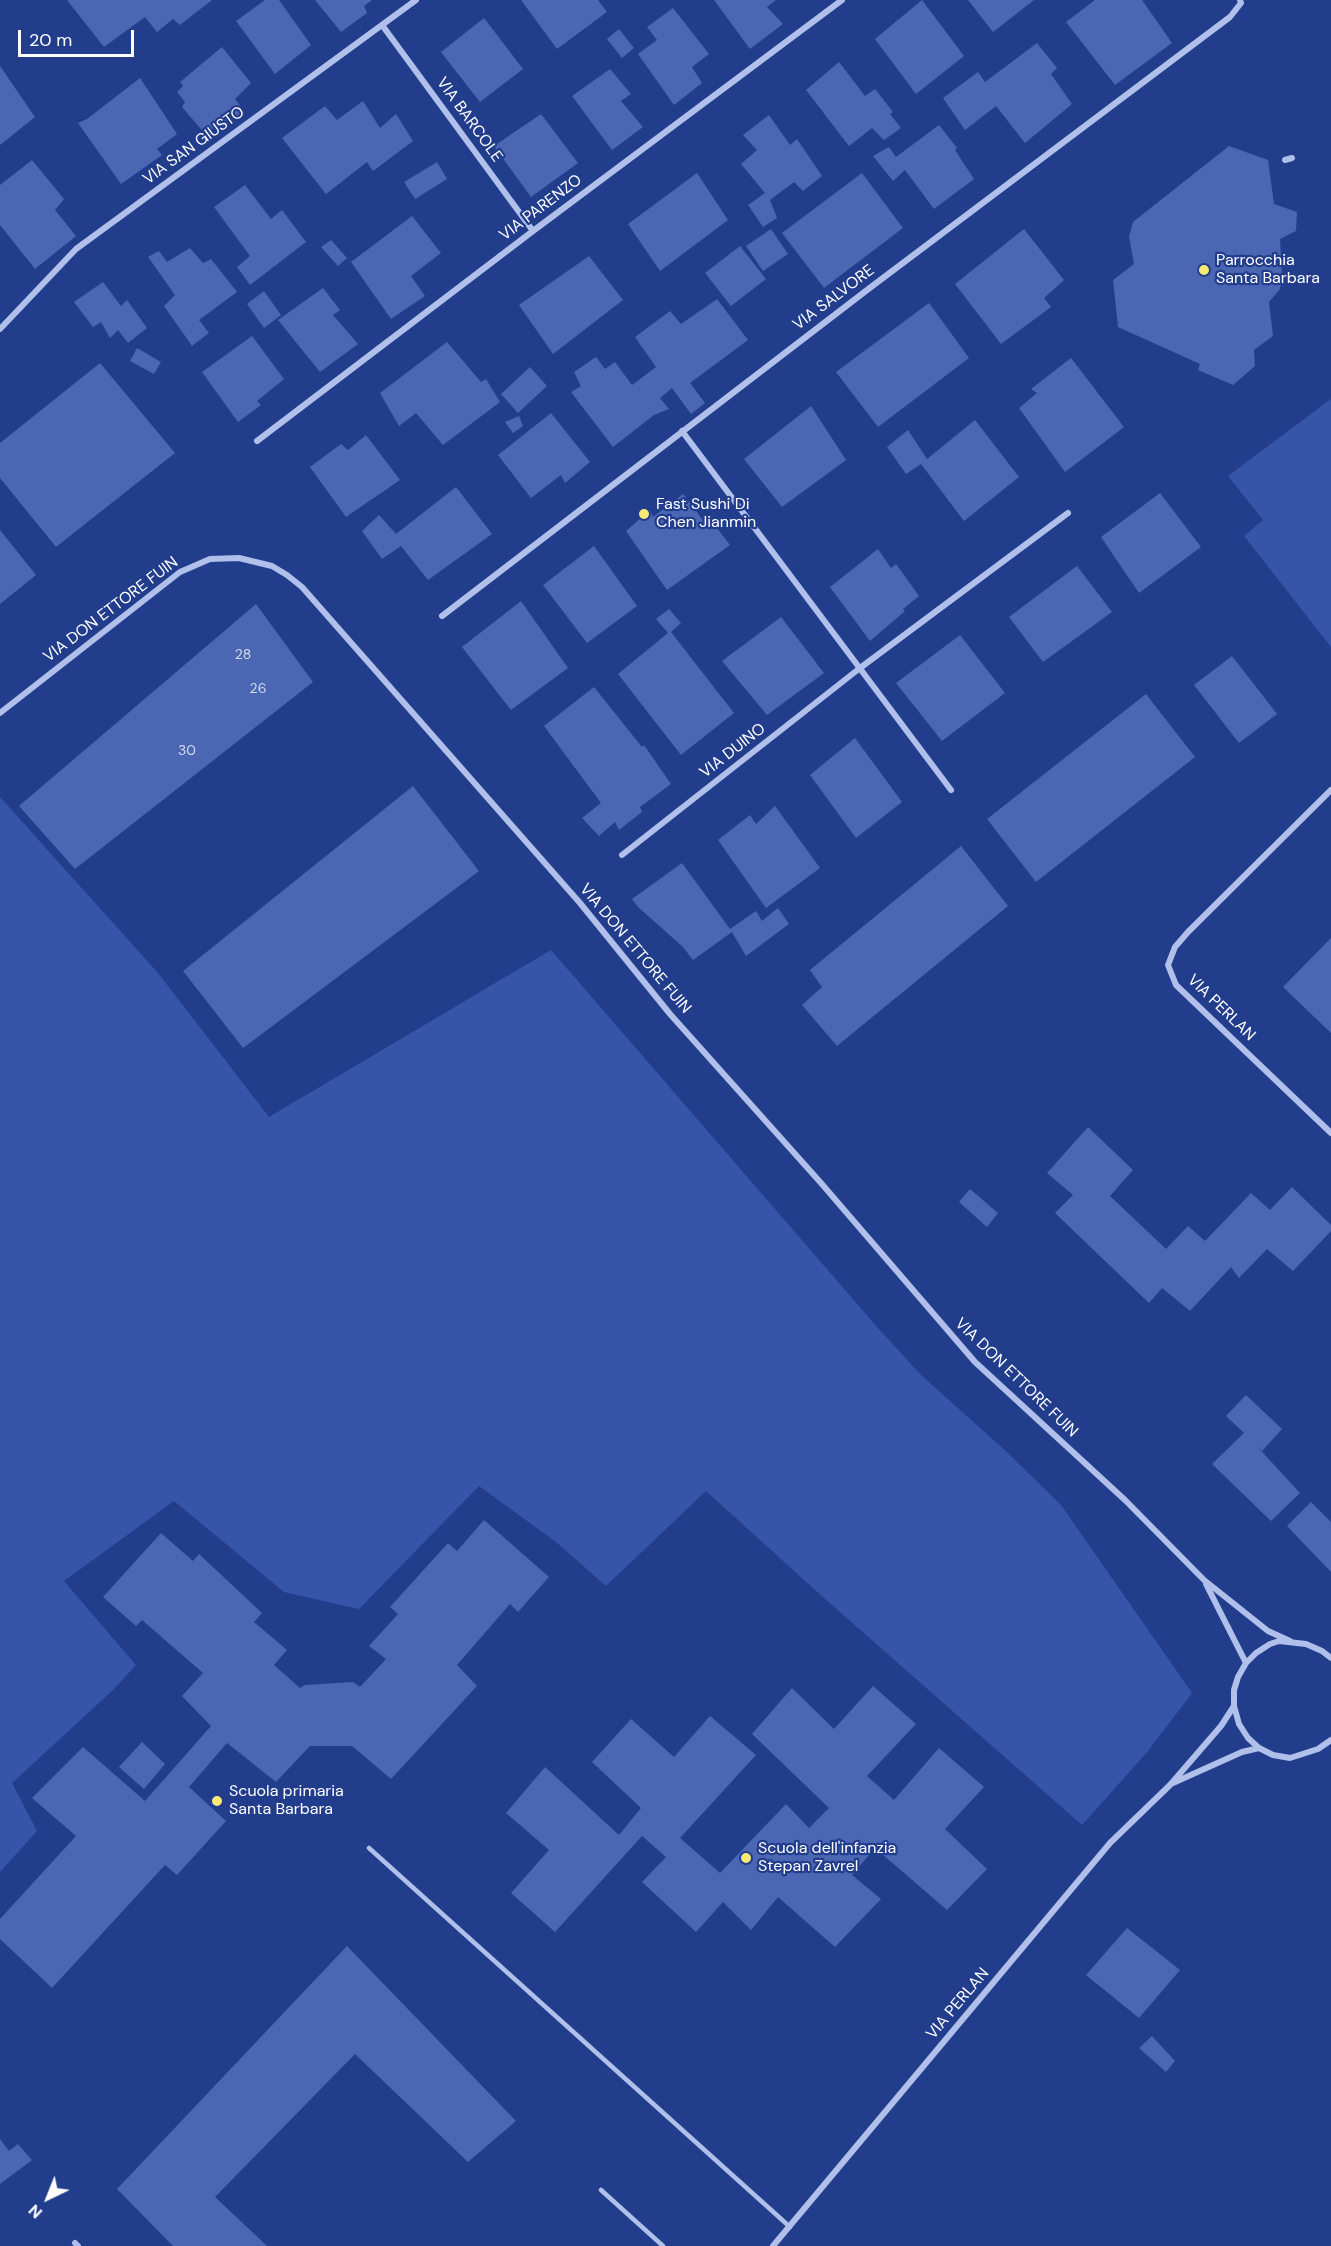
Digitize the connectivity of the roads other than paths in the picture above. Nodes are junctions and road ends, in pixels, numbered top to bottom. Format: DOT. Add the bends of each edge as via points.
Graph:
graph roads {
  1 [pos="416,0"];
  2 [pos="842,0"];
  3 [pos="1240,0"];
  4 [pos="382,25"];
  5 [pos="533,231"];
  6 [pos="0,329"];
  7 [pos="682,431"];
  8 [pos="257,441"];
  9 [pos="1068,513"];
  10 [pos="442,616"];
  11 [pos="860,669"];
  12 [pos="0,713"];
  13 [pos="951,790"];
  14 [pos="1331,790"];
  15 [pos="622,855"];
  16 [pos="1331,1133"];
  17 [pos="1204,1580"];
  18 [pos="1290,1641"];
  19 [pos="1322,1651"];
  20 [pos="1331,1652"];
  21 [pos="1331,1658"];
  22 [pos="1246,1663"];
  23 [pos="1234,1706"];
  24 [pos="1331,1740"];
  25 [pos="1259,1748"];
  26 [pos="1170,1785"];
  27 [pos="369,1848"];
  28 [pos="601,2190"];
  29 [pos="789,2228"];
  30 [pos="663,2246"];
  31 [pos="773,2246"];
  1 -- 4 [label="street, VIA SAN GIUSTO"];
  2 -- 5 [label="street, VIA PARENZO"];
  3 -- 7 [label="street, VIA SALVORE" via="1230,17"];
  4 -- 5 [label="street, VIA BARCOLE"];
  4 -- 6 [label="street, VIA SAN GIUSTO" via="76,249"];
  5 -- 8 [label="street, VIA PARENZO"];
  7 -- 10 [label="street, VIA SALVORE"];
  7 -- 11 [label="street"];
  9 -- 11 [label="street, VIA DUINO"];
  11 -- 13 [label="street"];
  11 -- 15 [label="street, VIA DUINO"];
  12 -- 17 [label="street, VIA DON ETTORE FUIN" via="188,568 210,559 239,558 272,566 287,575 302,587 580,903 670,1014 975,1362 1125,1500"];
  14 -- 16 [label="street, VIA PERLAN" via="1188,932 1175,947 1168,965 1176,984"];
  17 -- 18 [label="street, VIA DON ETTORE FUIN" via="1268,1630"];
  17 -- 22 [label="street, VIA DON ETTORE FUIN"];
  18 -- 19 [label="street"];
  18 -- 22 [label="street, VIA PERLAN" via="1270,1644"];
  19 -- 20 [label="street"];
  19 -- 21 [label="street"];
  22 -- 23 [label="street, VIA PERLAN" via="1234,1690"];
  23 -- 25 [label="street" via="1239,1724"];
  23 -- 26 [label="street, VIA PERLAN"];
  24 -- 25 [label="street" via="1318,1749 1290,1758"];
  25 -- 26 [label="street, VIA PERLAN"];
  26 -- 29 [label="street, VIA PERLAN" via="1110,1843"];
  27 -- 29 [label="lane"];
  28 -- 30 [label="lane"];
  29 -- 31 [label="street, VIA PERLAN"];
}
